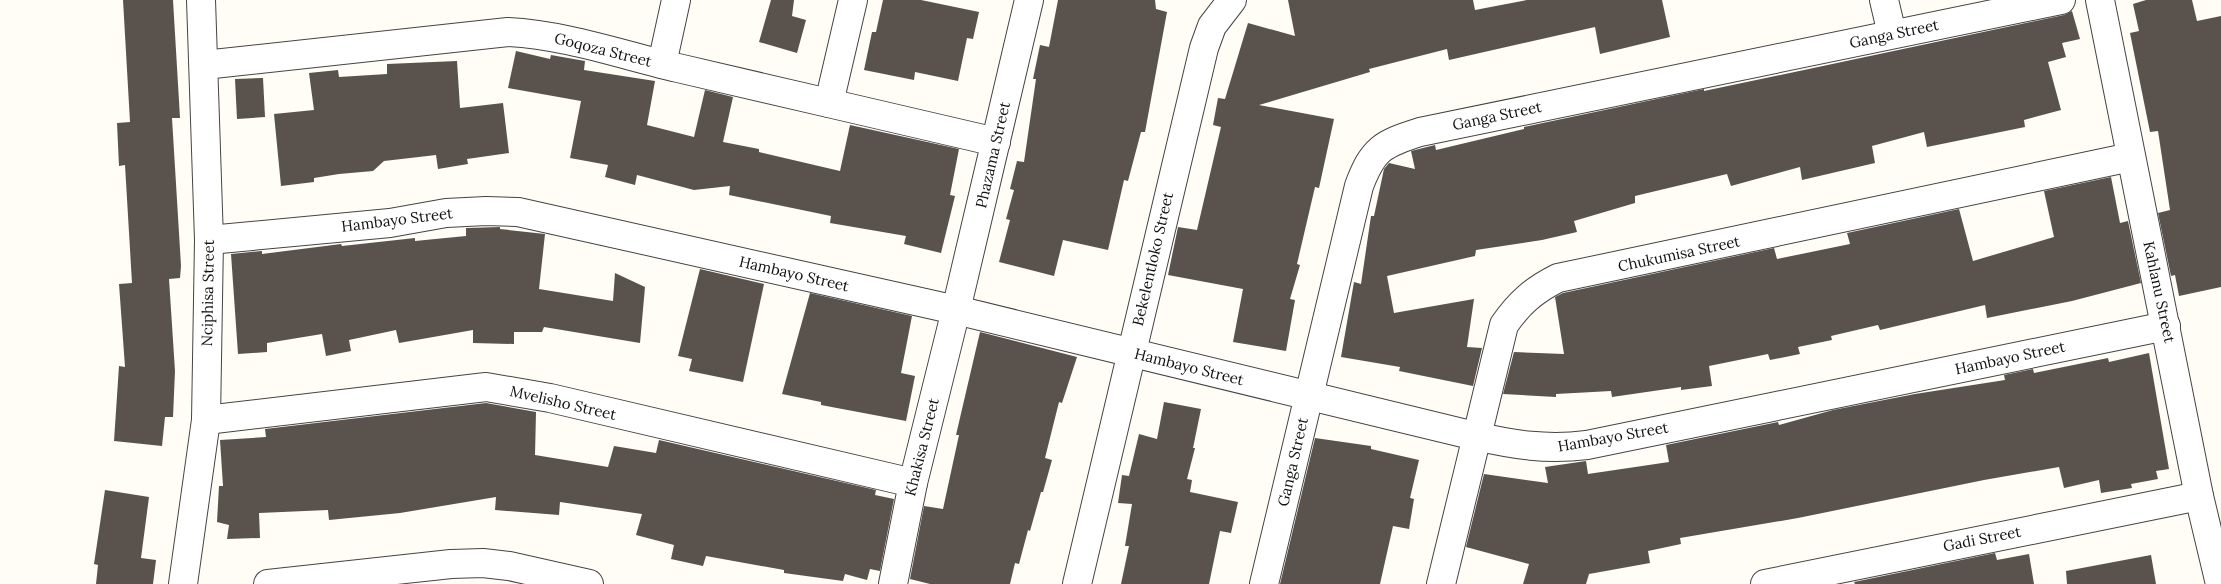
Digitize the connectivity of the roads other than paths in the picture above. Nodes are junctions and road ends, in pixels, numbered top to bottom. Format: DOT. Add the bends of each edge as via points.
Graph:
graph roads {
  1 [pos="201,0"];
  2 [pos="676,0"];
  3 [pos="853,0"];
  4 [pos="1029,0"];
  5 [pos="1232,0"];
  6 [pos="1884,0"];
  7 [pos="2061,0"];
  8 [pos="2100,0"];
  9 [pos="1892,34"];
  10 [pos="662,64"];
  11 [pos="204,65"];
  12 [pos="829,103"];
  13 [pos="996,142"];
  14 [pos="2131,157"];
  15 [pos="209,240"];
  16 [pos="956,310"];
  17 [pos="2166,326"];
  18 [pos="1131,353"];
  19 [pos="1309,396"];
  20 [pos="206,420"];
  21 [pos="1475,436"];
  22 [pos="913,483"];
  23 [pos="2199,496"];
  24 [pos="183,584"];
  25 [pos="268,584"];
  26 [pos="589,584"];
  27 [pos="893,584"];
  28 [pos="1077,584"];
  29 [pos="1264,584"];
  30 [pos="1441,584"];
  31 [pos="1765,584"];
  32 [pos="2220,584"];
  1 -- 11 [label="street, Nciphisa Street"];
  2 -- 10 [label="street"];
  3 -- 12 [label="street"];
  4 -- 13 [label="street, Phazama Street"];
  5 -- 18 [label="street, Bekelentloko Street" via="1212,26 1204,48"];
  6 -- 9 [label="street"];
  7 -- 9 [label="street, Ganga Street"];
  8 -- 14 [label="street, Kahlanu Street"];
  9 -- 19 [label="street, Ganga Street" via="1420,132 1380,148 1367,165 1359,186"];
  10 -- 11 [label="street, Goqoza Street" via="558,38 508,32"];
  10 -- 12 [label="street, Goqoza Street"];
  11 -- 15 [label="street, Nciphisa Street"];
  12 -- 13 [label="street, Goqoza Street"];
  13 -- 16 [label="street, Phazama Street"];
  14 -- 17 [label="street, Kahlanu Street"];
  14 -- 21 [label="street, Chukumisa Street" via="1558,278 1529,294 1504,325"];
  15 -- 16 [label="street, Hambayo Street" via="390,223 446,213 518,212"];
  15 -- 20 [label="street, Nciphisa Street"];
  16 -- 18 [label="street, Hambayo Street"];
  16 -- 22 [label="street, Khakisa Street"];
  17 -- 21 [label="street, Hambayo Street" via="1587,445 1559,449 1527,447"];
  17 -- 23 [label="street, Kahlanu Street"];
  18 -- 19 [label="street, Hambayo Street"];
  18 -- 28 [label="street, Bekelentloko Street"];
  19 -- 21 [label="street, Hambayo Street"];
  19 -- 29 [label="street, Ganga Street"];
  20 -- 22 [label="street, Mvelisho Street" via="486,387 550,398"];
  20 -- 24 [label="street, Nciphisa Street"];
  21 -- 30 [label="street, Chukumisa Street"];
  22 -- 27 [label="street, Khakisa Street"];
  23 -- 31 [label="street, Gadi Street"];
  23 -- 32 [label="street, Kahlanu Street"];
  25 -- 26 [label="street" via="451,564 509,566"];
}
